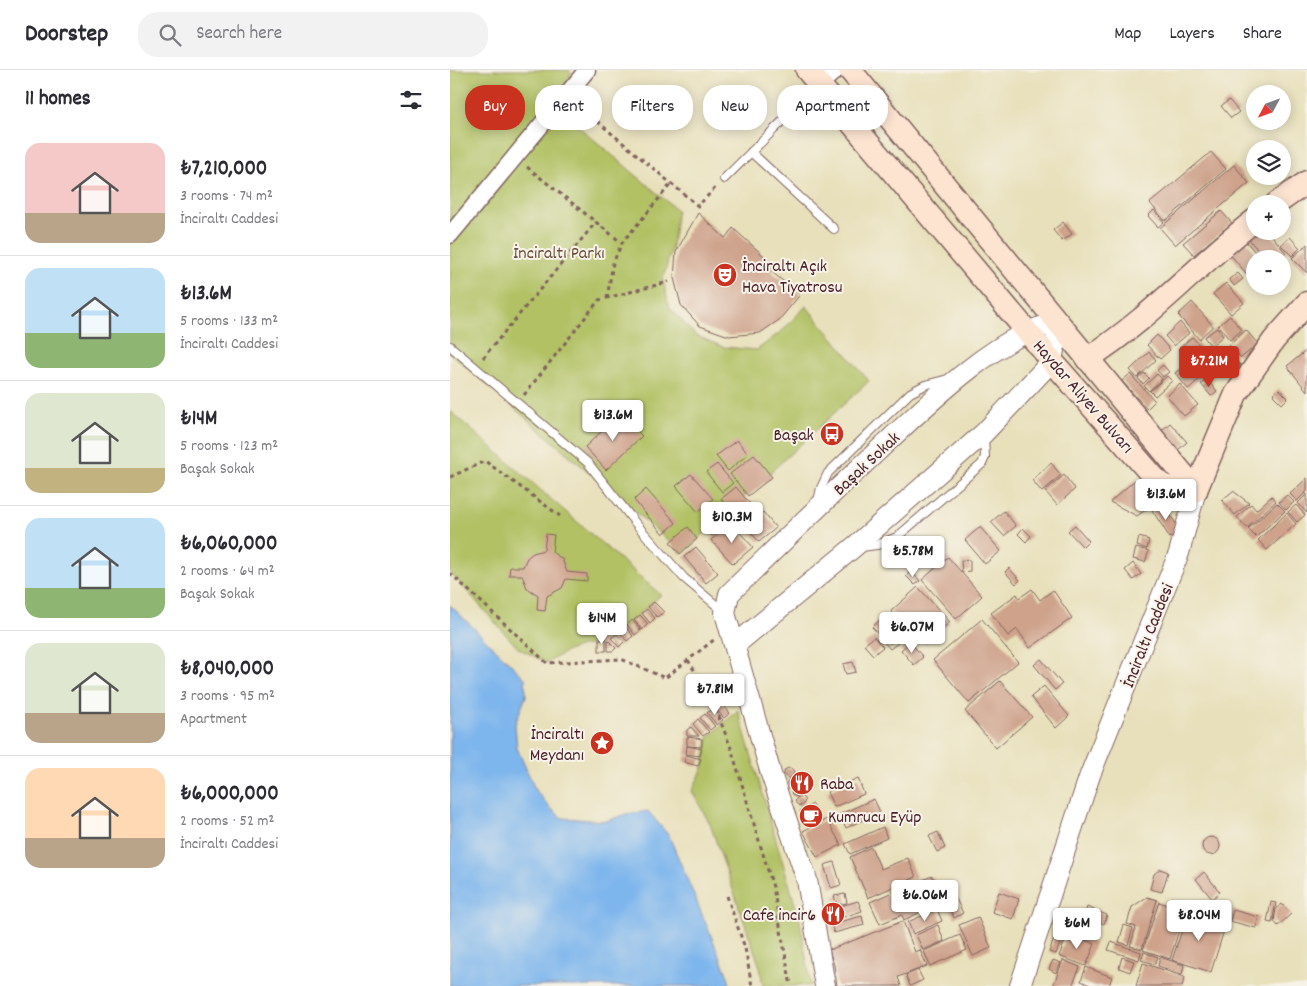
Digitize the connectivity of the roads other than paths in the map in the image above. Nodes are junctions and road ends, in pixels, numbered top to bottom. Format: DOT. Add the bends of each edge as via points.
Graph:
graph roads {
  1 [pos="587,70"];
  2 [pos="836,70"];
  3 [pos="850,70"];
  4 [pos="813,77"];
  5 [pos="751,152"];
  6 [pos="724,179"];
  7 [pos="1307,182"];
  8 [pos="1289,195"];
  9 [pos="1246,227"];
  10 [pos="834,229"];
  11 [pos="450,235"];
  12 [pos="1307,304"];
  13 [pos="1060,323"];
  14 [pos="1028,331"];
  15 [pos="450,346"];
  16 [pos="1087,359"];
  17 [pos="1052,362"];
  18 [pos="1196,490"];
  19 [pos="730,628"];
  20 [pos="824,986"];
  21 [pos="1020,986"];
  1 -- 11 [label="street"];
  2 -- 4 [label="street"];
  3 -- 13 [label="main road, Haydar Aliyev Bulvarı"];
  4 -- 5 [label="lane"];
  4 -- 14 [label="main road, Haydar Aliyev Bulvarı"];
  5 -- 6 [label="lane"];
  5 -- 10 [label="lane"];
  7 -- 8 [label="main road"];
  9 -- 16 [label="main road" via="1171,296 1113,343"];
  12 -- 18 [label="main road, İnciraltı Caddesi" via="1274,340 1236,394"];
  13 -- 14 [label="street, Başak Sokak"];
  13 -- 16 [label="main road, Haydar Aliyev Bulvarı"];
  13 -- 17 [label="street"];
  14 -- 17 [label="main road, Haydar Aliyev Bulvarı"];
  14 -- 19 [label="street, Başak Sokak" via="960,376 729,594"];
  15 -- 19 [label="lane" via="588,463 637,525"];
  16 -- 18 [label="main road, Haydar Aliyev Bulvarı"];
  17 -- 18 [label="main road, Haydar Aliyev Bulvarı" via="1159,483 1169,488"];
  17 -- 19 [label="street" via="984,433 854,547"];
  18 -- 21 [label="street, İnciraltı Caddesi" via="1179,553 1090,775"];
  19 -- 20 [label="street" via="771,774 807,880"];
}
